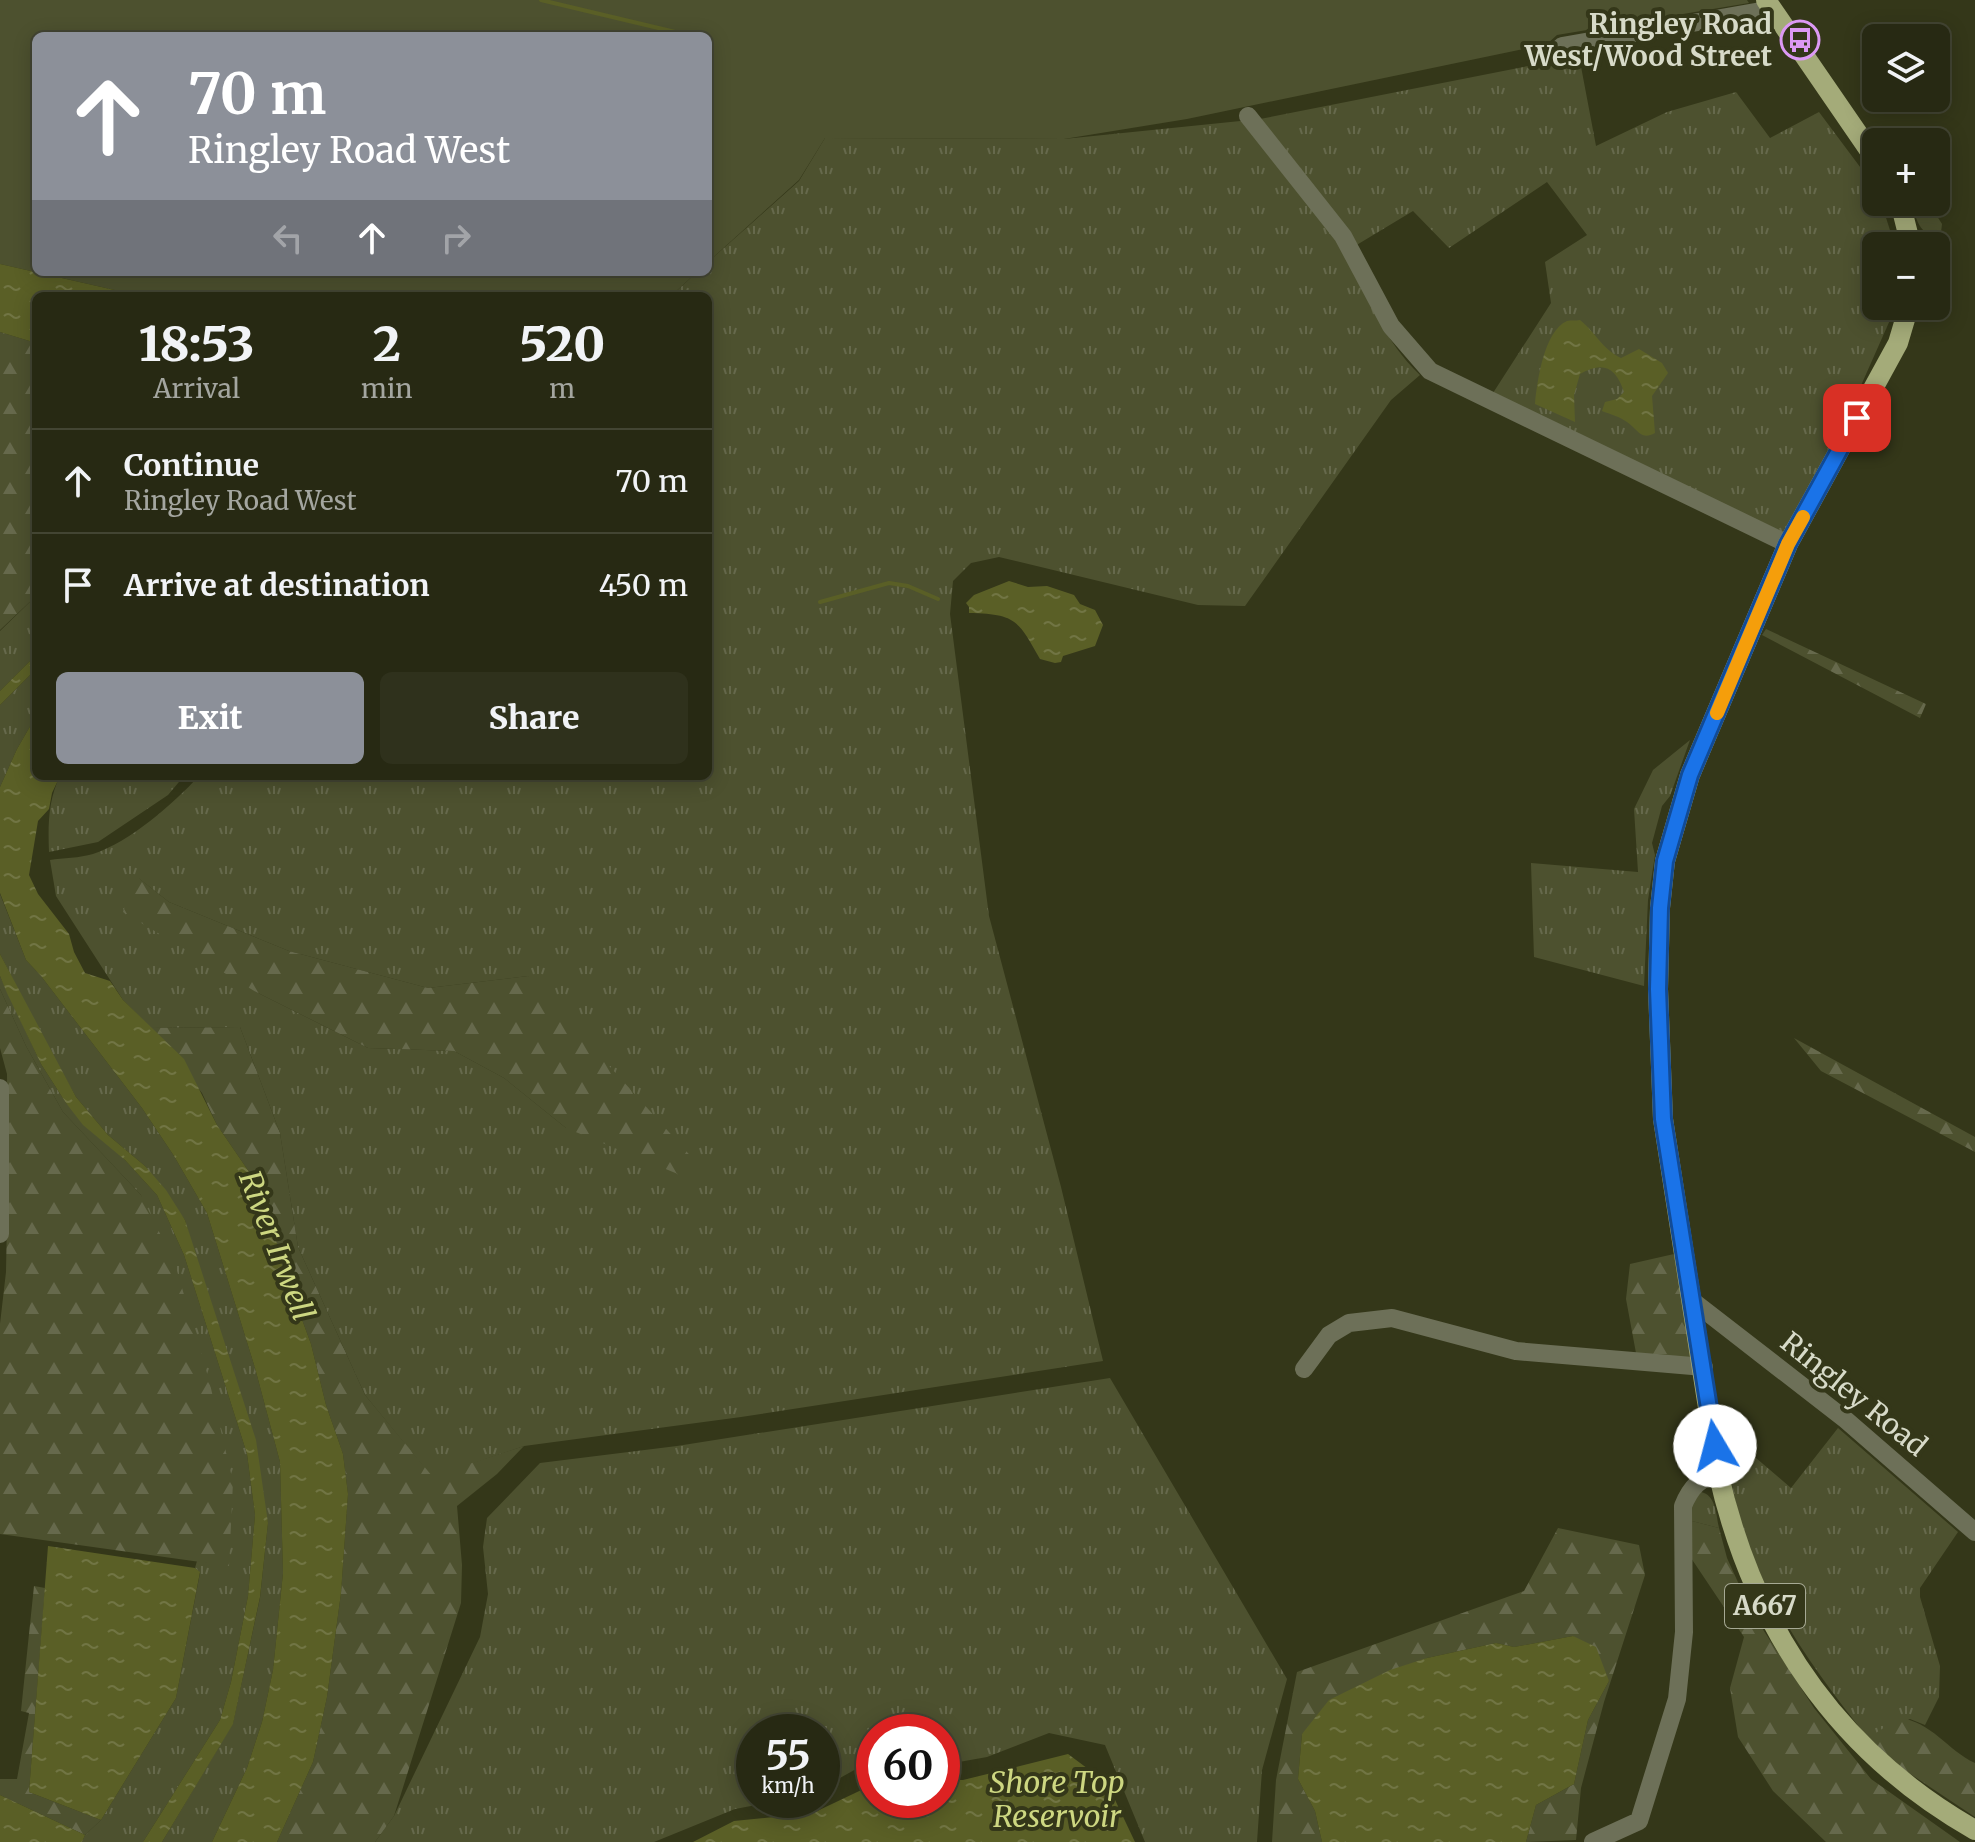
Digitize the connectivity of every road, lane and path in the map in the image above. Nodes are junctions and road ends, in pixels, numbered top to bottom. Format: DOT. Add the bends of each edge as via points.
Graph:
graph roads {
  1 [pos="1769,4"];
  2 [pos="1562,46"];
  3 [pos="1248,116"];
  4 [pos="1862,140"];
  5 [pos="1905,320"];
  6 [pos="1788,544"];
  7 [pos="0,1088"];
  8 [pos="0,1234"];
  9 [pos="1694,1302"];
  10 [pos="1704,1367"];
  11 [pos="1304,1369"];
  12 [pos="1718,1472"];
  13 [pos="1975,1532"];
  14 [pos="1975,1830"];
  15 [pos="1593,1842"];
  1 -- 2 [label="street"];
  1 -- 4 [label="main road"];
  3 -- 6 [label="street" via="1343,236 1391,326 1430,371"];
  5 -- 6 [label="main road, A667" via="1898,343"];
  6 -- 9 [label="main road, A667" via="1690,775 1663,877 1658,989 1662,1103"];
  7 -- 8 [label="street"];
  9 -- 10 [label="main road, A667"];
  9 -- 13 [label="street, Ringley Road" via="1846,1420"];
  10 -- 11 [label="street" via="1516,1351 1392,1318 1349,1323 1329,1335"];
  10 -- 12 [label="main road, A667"];
  12 -- 14 [label="main road, A667" via="1733,1530 1774,1626 1830,1711 1895,1777"];
  12 -- 15 [label="street" via="1700,1479 1683,1506 1684,1632 1677,1699 1639,1821"];
}
